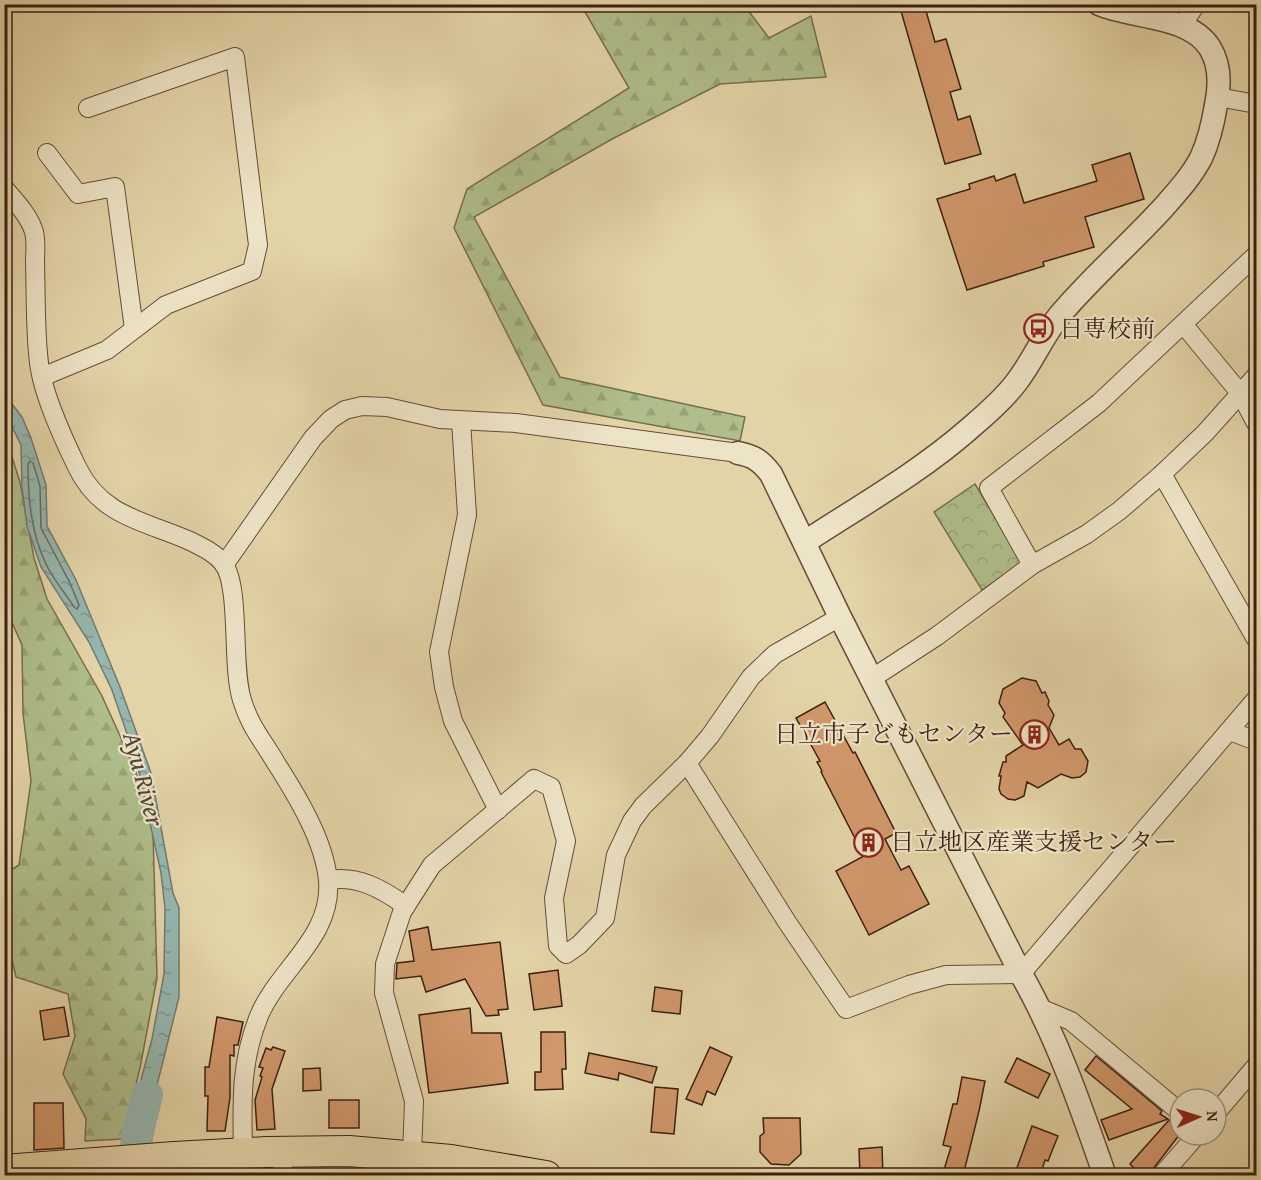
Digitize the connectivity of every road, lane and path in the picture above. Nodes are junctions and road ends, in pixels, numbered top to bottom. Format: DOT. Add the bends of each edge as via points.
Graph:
graph roads {
  1 [pos="1099,4"];
  2 [pos="1196,4"];
  3 [pos="1123,7"];
  4 [pos="1182,26"];
  5 [pos="1218,97"];
  6 [pos="1257,104"];
  7 [pos="88,108"];
  8 [pos="47,153"];
  9 [pos="4,188"];
  10 [pos="1257,255"];
  11 [pos="1183,324"];
  12 [pos="134,329"];
  13 [pos="1257,376"];
  14 [pos="42,377"];
  15 [pos="1240,393"];
  16 [pos="461,421"];
  17 [pos="1257,423"];
  18 [pos="738,453"];
  19 [pos="1162,474"];
  20 [pos="805,542"];
  21 [pos="224,565"];
  22 [pos="1032,565"];
  23 [pos="840,618"];
  24 [pos="1257,639"];
  25 [pos="871,679"];
  26 [pos="1257,699"];
  27 [pos="1230,731"];
  28 [pos="1257,741"];
  29 [pos="687,763"];
  30 [pos="498,810"];
  31 [pos="328,879"];
  32 [pos="406,906"];
  33 [pos="1021,974"];
  34 [pos="1040,1008"];
  35 [pos="1257,1066"];
  36 [pos="1228,1099"];
  37 [pos="1168,1102"];
  38 [pos="1186,1147"];
  39 [pos="243,1153"];
  40 [pos="283,1164"];
  41 [pos="411,1166"];
  42 [pos="4,1170"];
  43 [pos="546,1176"];
  44 [pos="1105,1176"];
  45 [pos="1161,1176"];
  1 -- 3 [label="street"];
  2 -- 4 [label="street"];
  3 -- 4 [label="street"];
  4 -- 5 [label="street" via="1209,46 1219,76"];
  5 -- 6 [label="street"];
  5 -- 20 [label="street" via="1202,156 1185,183 1058,317 1001,400 909,474"];
  7 -- 12 [label="street" via="235,57 258,245 252,271 166,305"];
  8 -- 12 [label="street" via="78,194 115,187"];
  9 -- 14 [label="street" via="34,229"];
  10 -- 11 [label="street"];
  11 -- 15 [label="street"];
  11 -- 22 [label="street" via="1098,403 988,488"];
  12 -- 14 [label="street" via="107,350"];
  13 -- 15 [label="street"];
  14 -- 21 [label="street" via="77,467 96,495 128,518 201,546"];
  15 -- 17 [label="street"];
  15 -- 19 [label="street"];
  16 -- 18 [label="street" via="516,423"];
  16 -- 21 [label="street" via="387,407 345,410 313,438"];
  16 -- 30 [label="street" via="468,514 439,652 453,721"];
  18 -- 20 [label="street" via="763,463"];
  19 -- 22 [label="street" via="1087,534"];
  19 -- 24 [label="street"];
  20 -- 23 [label="street"];
  21 -- 31 [label="street" via="232,592 240,696 250,725 276,763 318,841"];
  22 -- 25 [label="street" via="937,636"];
  23 -- 25 [label="street"];
  23 -- 29 [label="street" via="775,654 751,677"];
  25 -- 33 [label="street"];
  26 -- 27 [label="street"];
  27 -- 28 [label="street"];
  27 -- 33 [label="street"];
  29 -- 30 [label="street" via="632,821 616,855 605,918 566,954 558,946 554,898 566,841 550,787 534,779"];
  29 -- 33 [label="street" via="846,1009 946,975"];
  30 -- 32 [label="street" via="432,865"];
  31 -- 32 [label="street" via="361,881 384,890"];
  31 -- 39 [label="street" via="328,897 317,931 273,989 250,1046 242,1081"];
  32 -- 41 [label="street" via="386,964 384,993 414,1101"];
  33 -- 34 [label="street"];
  34 -- 37 [label="street" via="1071,1021"];
  34 -- 44 [label="street"];
  35 -- 36 [label="street"];
  38 -- 45 [label="street"];
  39 -- 40 [label="highway"];
  39 -- 42 [label="highway"];
  40 -- 41 [label="highway" via="349,1151"];
  41 -- 43 [label="highway" via="477,1163"];
}
